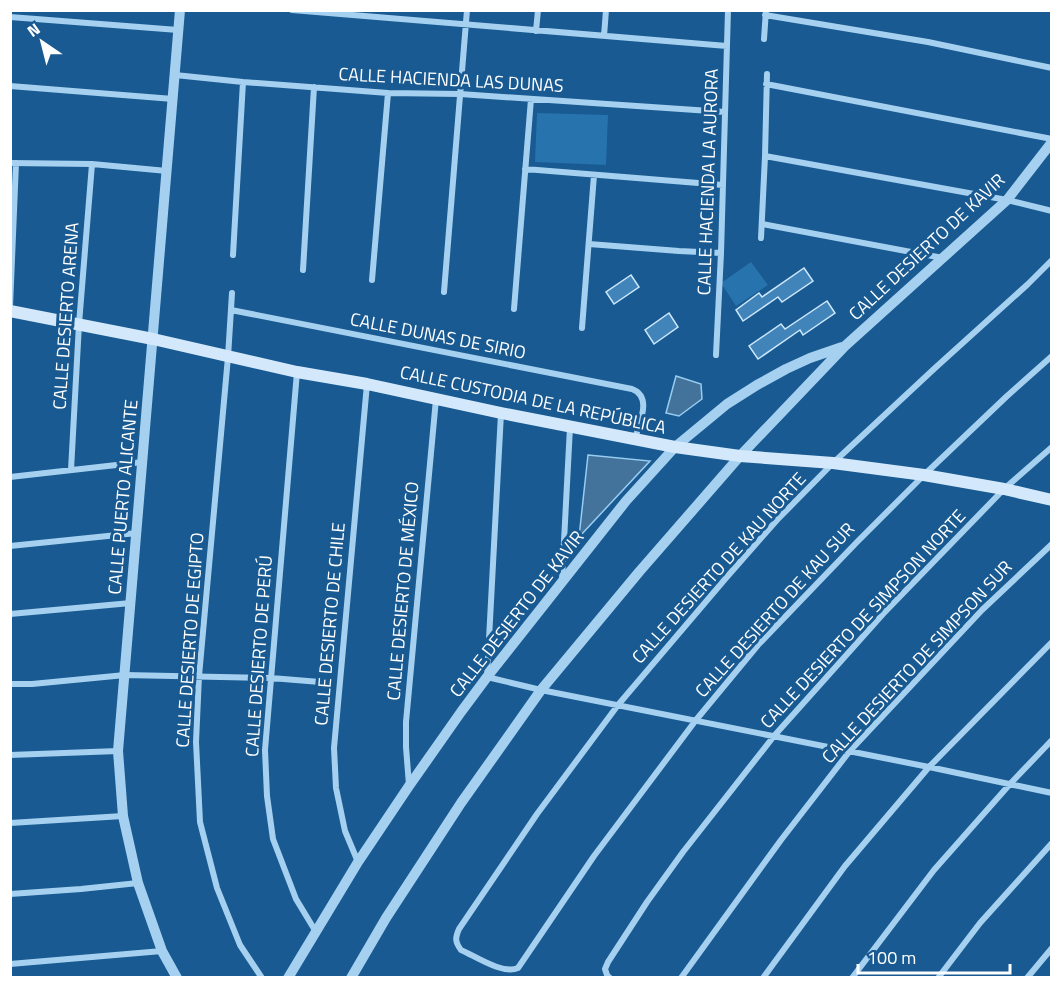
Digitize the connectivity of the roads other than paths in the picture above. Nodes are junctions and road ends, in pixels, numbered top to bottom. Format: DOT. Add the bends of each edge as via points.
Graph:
graph roads {
  1 [pos="180,10"];
  2 [pos="292,10"];
  3 [pos="467,10"];
  4 [pos="538,10"];
  5 [pos="606,10"];
  6 [pos="728,10"];
  7 [pos="766,13"];
  8 [pos="10,16"];
  9 [pos="466,25"];
  10 [pos="178,30"];
  11 [pos="536,31"];
  12 [pos="604,36"];
  13 [pos="764,39"];
  14 [pos="728,46"];
  15 [pos="1052,68"];
  16 [pos="767,74"];
  17 [pos="175,75"];
  18 [pos="243,82"];
  19 [pos="766,84"];
  20 [pos="10,86"];
  21 [pos="314,87"];
  22 [pos="388,93"];
  23 [pos="460,94"];
  24 [pos="173,99"];
  25 [pos="531,99"];
  26 [pos="725,112"];
  27 [pos="1052,140"];
  28 [pos="765,156"];
  29 [pos="13,163"];
  30 [pos="92,164"];
  31 [pos="525,169"];
  32 [pos="167,171"];
  33 [pos="594,175"];
  34 [pos="723,185"];
  35 [pos="1007,200"];
  36 [pos="1052,211"];
  37 [pos="762,224"];
  38 [pos="761,238"];
  39 [pos="589,244"];
  40 [pos="721,253"];
  41 [pos="233,255"];
  42 [pos="944,258"];
  43 [pos="1052,260"];
  44 [pos="303,270"];
  45 [pos="372,280"];
  46 [pos="444,292"];
  47 [pos="232,293"];
  48 [pos="10,309"];
  49 [pos="514,309"];
  50 [pos="231,310"];
  51 [pos="80,324"];
  52 [pos="582,328"];
  53 [pos="153,339"];
  54 [pos="845,346"];
  55 [pos="716,355"];
  56 [pos="1052,356"];
  57 [pos="228,357"];
  58 [pos="297,372"];
  59 [pos="367,384"];
  60 [pos="436,399"];
  61 [pos="501,413"];
  62 [pos="570,427"];
  63 [pos="635,440"];
  64 [pos="675,447"];
  65 [pos="1052,447"];
  66 [pos="740,456"];
  67 [pos="143,462"];
  68 [pos="833,463"];
  69 [pos="71,470"];
  70 [pos="924,475"];
  71 [pos="10,477"];
  72 [pos="1004,489"];
  73 [pos="1052,500"];
  74 [pos="137,533"];
  75 [pos="1052,544"];
  76 [pos="10,546"];
  77 [pos="562,580"];
  78 [pos="131,603"];
  79 [pos="10,614"];
  80 [pos="1052,642"];
  81 [pos="125,675"];
  82 [pos="199,676"];
  83 [pos="487,676"];
  84 [pos="271,678"];
  85 [pos="320,682"];
  86 [pos="10,684"];
  87 [pos="541,690"];
  88 [pos="618,705"];
  89 [pos="696,720"];
  90 [pos="774,736"];
  91 [pos="1052,740"];
  92 [pos="118,751"];
  93 [pos="849,752"];
  94 [pos="10,755"];
  95 [pos="929,767"];
  96 [pos="1010,784"];
  97 [pos="409,786"];
  98 [pos="1052,794"];
  99 [pos="123,816"];
  100 [pos="10,823"];
  101 [pos="1052,843"];
  102 [pos="358,862"];
  103 [pos="138,883"];
  104 [pos="10,894"];
  105 [pos="316,933"];
  106 [pos="1052,948"];
  107 [pos="162,951"];
  108 [pos="10,964"];
  109 [pos="512,971"];
  110 [pos="177,978"];
  111 [pos="262,978"];
  112 [pos="288,978"];
  113 [pos="351,978"];
  114 [pos="610,978"];
  115 [pos="681,978"];
  116 [pos="763,978"];
  117 [pos="852,978"];
  118 [pos="938,978"];
  119 [pos="1027,978"];
  1 -- 10 [label="street, CALLE PUERTO ALICANTE"];
  2 -- 9 [label="street"];
  3 -- 9 [label="street"];
  4 -- 11 [label="street"];
  5 -- 12 [label="street"];
  6 -- 14 [label="street, CALLE HACIENDA LA AURORA"];
  7 -- 13 [label="street"];
  7 -- 15 [label="street"];
  8 -- 10 [label="street"];
  9 -- 11 [label="street"];
  9 -- 23 [label="street"];
  10 -- 17 [label="street, CALLE PUERTO ALICANTE"];
  11 -- 12 [label="street"];
  12 -- 14 [label="street"];
  14 -- 26 [label="street, CALLE HACIENDA LA AURORA"];
  16 -- 19 [label="street"];
  17 -- 18 [label="street, CALLE HACIENDA LAS DUNAS"];
  17 -- 24 [label="street, CALLE PUERTO ALICANTE"];
  18 -- 21 [label="street, CALLE HACIENDA LAS DUNAS"];
  18 -- 41 [label="street"];
  19 -- 27 [label="street"];
  19 -- 28 [label="street"];
  20 -- 24 [label="street"];
  21 -- 22 [label="street, CALLE HACIENDA LAS DUNAS"];
  21 -- 44 [label="street"];
  22 -- 23 [label="street, CALLE HACIENDA LAS DUNAS"];
  22 -- 45 [label="street"];
  23 -- 25 [label="street, CALLE HACIENDA LAS DUNAS"];
  23 -- 46 [label="street"];
  24 -- 32 [label="street, CALLE PUERTO ALICANTE"];
  25 -- 26 [label="street, CALLE HACIENDA LAS DUNAS"];
  25 -- 31 [label="street"];
  26 -- 34 [label="street, CALLE HACIENDA LA AURORA"];
  27 -- 35 [label="street, CALLE DESIERTO DE KAVIR"];
  28 -- 35 [label="street"];
  28 -- 37 [label="street"];
  29 -- 30 [label="street"];
  29 -- 48 [label="street"];
  30 -- 32 [label="street"];
  30 -- 51 [label="street, CALLE DESIERTO ARENA"];
  31 -- 33 [label="street"];
  31 -- 49 [label="street"];
  32 -- 53 [label="street, CALLE PUERTO ALICANTE"];
  33 -- 34 [label="street"];
  33 -- 39 [label="street"];
  34 -- 40 [label="street, CALLE HACIENDA LA AURORA"];
  35 -- 36 [label="street"];
  35 -- 42 [label="street, CALLE DESIERTO DE KAVIR"];
  37 -- 38 [label="street"];
  37 -- 42 [label="street"];
  39 -- 40 [label="street"];
  39 -- 52 [label="street"];
  40 -- 55 [label="street, CALLE HACIENDA LA AURORA"];
  42 -- 54 [label="street, CALLE DESIERTO DE KAVIR"];
  43 -- 68 [label="street, CALLE DESIERTO DE KAU NORTE"];
  47 -- 50 [label="street, CALLE DESIERTO DE EGIPTO"];
  48 -- 51 [label="main road, CALLE CUSTODIA DE LA REPÚBLICA"];
  50 -- 57 [label="street, CALLE DESIERTO DE EGIPTO"];
  50 -- 63 [label="street, CALLE DUNAS DE SIRIO" via="638,392 644,403"];
  51 -- 53 [label="main road, CALLE CUSTODIA DE LA REPÚBLICA"];
  51 -- 69 [label="street, CALLE DESIERTO ARENA"];
  53 -- 57 [label="main road, CALLE CUSTODIA DE LA REPÚBLICA"];
  53 -- 67 [label="street, CALLE PUERTO ALICANTE"];
  54 -- 64 [label="street, CALLE DESIERTO DE KAVIR" via="810,358 757,385 720,409"];
  54 -- 66 [label="street, CALLE DESIERTO DE KAVIR"];
  56 -- 70 [label="street, CALLE DESIERTO DE KAU SUR"];
  57 -- 58 [label="main road, CALLE CUSTODIA DE LA REPÚBLICA"];
  57 -- 82 [label="street, CALLE DESIERTO DE EGIPTO"];
  58 -- 59 [label="main road, CALLE CUSTODIA DE LA REPÚBLICA"];
  58 -- 84 [label="street, CALLE DESIERTO DE PERÚ"];
  59 -- 60 [label="main road, CALLE CUSTODIA DE LA REPÚBLICA"];
  59 -- 102 [label="street, CALLE DESIERTO DE CHILE" via="334,748 336,788 345,831"];
  60 -- 61 [label="main road, CALLE CUSTODIA DE LA REPÚBLICA"];
  60 -- 97 [label="street, CALLE DESIERTO DE MÉXICO" via="406,717"];
  61 -- 62 [label="main road, CALLE CUSTODIA DE LA REPÚBLICA"];
  61 -- 83 [label="street"];
  62 -- 63 [label="main road, CALLE CUSTODIA DE LA REPÚBLICA"];
  62 -- 77 [label="street"];
  63 -- 64 [label="main road, CALLE CUSTODIA DE LA REPÚBLICA"];
  64 -- 66 [label="main road, CALLE CUSTODIA DE LA REPÚBLICA"];
  64 -- 77 [label="street, CALLE DESIERTO DE KAVIR"];
  65 -- 72 [label="street, CALLE DESIERTO DE SIMPSON NORTE"];
  66 -- 68 [label="main road, CALLE CUSTODIA DE LA REPÚBLICA"];
  66 -- 87 [label="street, CALLE DESIERTO DE KAVIR"];
  67 -- 69 [label="street"];
  67 -- 74 [label="street, CALLE PUERTO ALICANTE"];
  68 -- 70 [label="main road, CALLE CUSTODIA DE LA REPÚBLICA"];
  68 -- 88 [label="street, CALLE DESIERTO DE KAU NORTE" via="777,520"];
  69 -- 71 [label="street"];
  70 -- 72 [label="main road, CALLE CUSTODIA DE LA REPÚBLICA"];
  70 -- 89 [label="street, CALLE DESIERTO DE KAU SUR" via="758,645"];
  72 -- 73 [label="main road, CALLE CUSTODIA DE LA REPÚBLICA"];
  72 -- 90 [label="street, CALLE DESIERTO DE SIMPSON NORTE" via="883,614"];
  74 -- 76 [label="street"];
  74 -- 78 [label="street, CALLE PUERTO ALICANTE"];
  75 -- 93 [label="street, CALLE DESIERTO DE SIMPSON SUR" via="982,610"];
  77 -- 83 [label="street, CALLE DESIERTO DE KAVIR"];
  78 -- 79 [label="street"];
  78 -- 81 [label="street, CALLE PUERTO ALICANTE"];
  80 -- 95 [label="street"];
  81 -- 82 [label="street"];
  81 -- 86 [label="street"];
  81 -- 92 [label="street, CALLE PUERTO ALICANTE"];
  82 -- 84 [label="street"];
  82 -- 111 [label="street, CALLE DESIERTO DE EGIPTO" via="196,742 200,822 217,888 240,945"];
  83 -- 87 [label="street"];
  83 -- 97 [label="street, CALLE DESIERTO DE KAVIR"];
  84 -- 85 [label="street"];
  84 -- 105 [label="street, CALLE DESIERTO DE PERÚ" via="265,750 273,839 296,899"];
  87 -- 88 [label="street"];
  87 -- 113 [label="street, CALLE DESIERTO DE KAVIR" via="461,803"];
  88 -- 89 [label="street"];
  88 -- 109 [label="street, CALLE DESIERTO DE KAU NORTE" via="537,814 459,930 456,938 461,950"];
  89 -- 90 [label="street"];
  89 -- 109 [label="street, CALLE DESIERTO DE KAU SUR" via="594,856 522,963"];
  90 -- 93 [label="street"];
  90 -- 114 [label="street, CALLE DESIERTO DE SIMPSON NORTE" via="642,910 608,962 605,969"];
  91 -- 96 [label="street"];
  92 -- 94 [label="street"];
  92 -- 99 [label="street, CALLE PUERTO ALICANTE"];
  93 -- 95 [label="street"];
  93 -- 115 [label="street, CALLE DESIERTO DE SIMPSON SUR"];
  95 -- 96 [label="street"];
  95 -- 116 [label="street" via="845,866"];
  96 -- 98 [label="street"];
  96 -- 117 [label="street" via="934,870"];
  97 -- 102 [label="street, CALLE DESIERTO DE KAVIR"];
  99 -- 100 [label="street"];
  99 -- 103 [label="street, CALLE PUERTO ALICANTE"];
  101 -- 118 [label="street"];
  102 -- 105 [label="street, CALLE DESIERTO DE KAVIR"];
  103 -- 104 [label="street"];
  103 -- 107 [label="street, CALLE PUERTO ALICANTE"];
  105 -- 112 [label="street, CALLE DESIERTO DE KAVIR"];
  106 -- 119 [label="street"];
  107 -- 108 [label="street"];
  107 -- 110 [label="street, CALLE PUERTO ALICANTE"];
}
